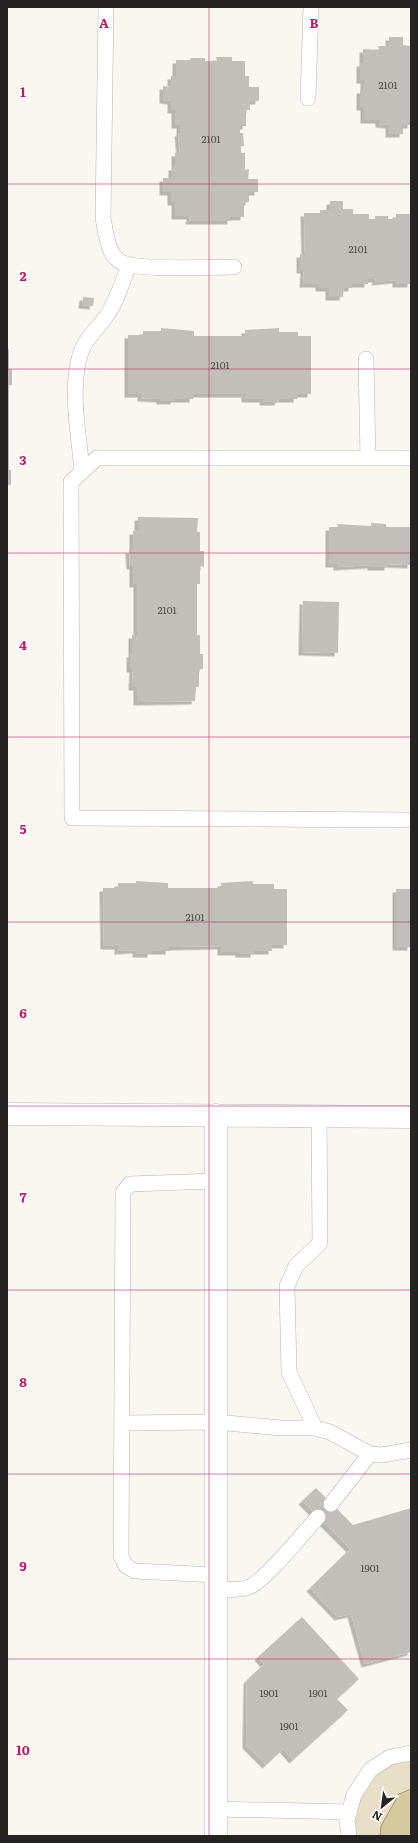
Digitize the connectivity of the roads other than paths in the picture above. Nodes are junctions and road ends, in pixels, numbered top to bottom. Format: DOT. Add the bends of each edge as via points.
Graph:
graph roads {
  1 [pos="106,7"];
  2 [pos="311,7"];
  3 [pos="308,98"];
  4 [pos="129,264"];
  5 [pos="234,267"];
  6 [pos="366,359"];
  7 [pos="368,458"];
  8 [pos="411,458"];
  9 [pos="82,471"];
  10 [pos="411,820"];
  11 [pos="7,1114"];
  12 [pos="216,1115"];
  13 [pos="320,1116"];
  14 [pos="411,1117"];
  15 [pos="216,1181"];
  16 [pos="216,1422"];
  17 [pos="122,1423"];
  18 [pos="315,1428"];
  19 [pos="411,1450"];
  20 [pos="370,1454"];
  21 [pos="331,1504"];
  22 [pos="318,1517"];
  23 [pos="216,1582"];
  24 [pos="411,1753"];
  25 [pos="216,1809"];
  26 [pos="350,1812"];
  27 [pos="216,1836"];
  28 [pos="349,1836"];
  1 -- 4 [label="lane" via="103,218 110,249 120,262"];
  2 -- 3 [label="lane"];
  4 -- 5 [label="lane" via="138,267"];
  4 -- 9 [label="lane" via="114,303 105,318 89,335 77,366 75,389"];
  6 -- 7 [label="lane"];
  7 -- 8 [label="lane"];
  7 -- 9 [label="lane" via="97,458"];
  9 -- 10 [label="lane" via="71,482 72,818"];
  11 -- 12 [label="street"];
  12 -- 13 [label="street"];
  12 -- 15 [label="street"];
  13 -- 14 [label="street"];
  13 -- 18 [label="lane" via="320,1243 296,1266 287,1286 289,1372"];
  15 -- 16 [label="street"];
  15 -- 17 [label="lane" via="130,1184 123,1193"];
  16 -- 17 [label="lane"];
  16 -- 18 [label="lane" via="281,1428"];
  16 -- 23 [label="street"];
  17 -- 23 [label="lane" via="121,1556 126,1566 135,1571"];
  18 -- 20 [label="lane" via="330,1432"];
  19 -- 20 [label="lane" via="382,1455"];
  20 -- 21 [label="lane"];
  22 -- 23 [label="lane" via="251,1586 242,1590"];
  23 -- 25 [label="street"];
  24 -- 26 [label="lane" via="390,1758 370,1770 354,1795"];
  25 -- 26 [label="lane"];
  25 -- 27 [label="street"];
  26 -- 28 [label="lane"];
}
